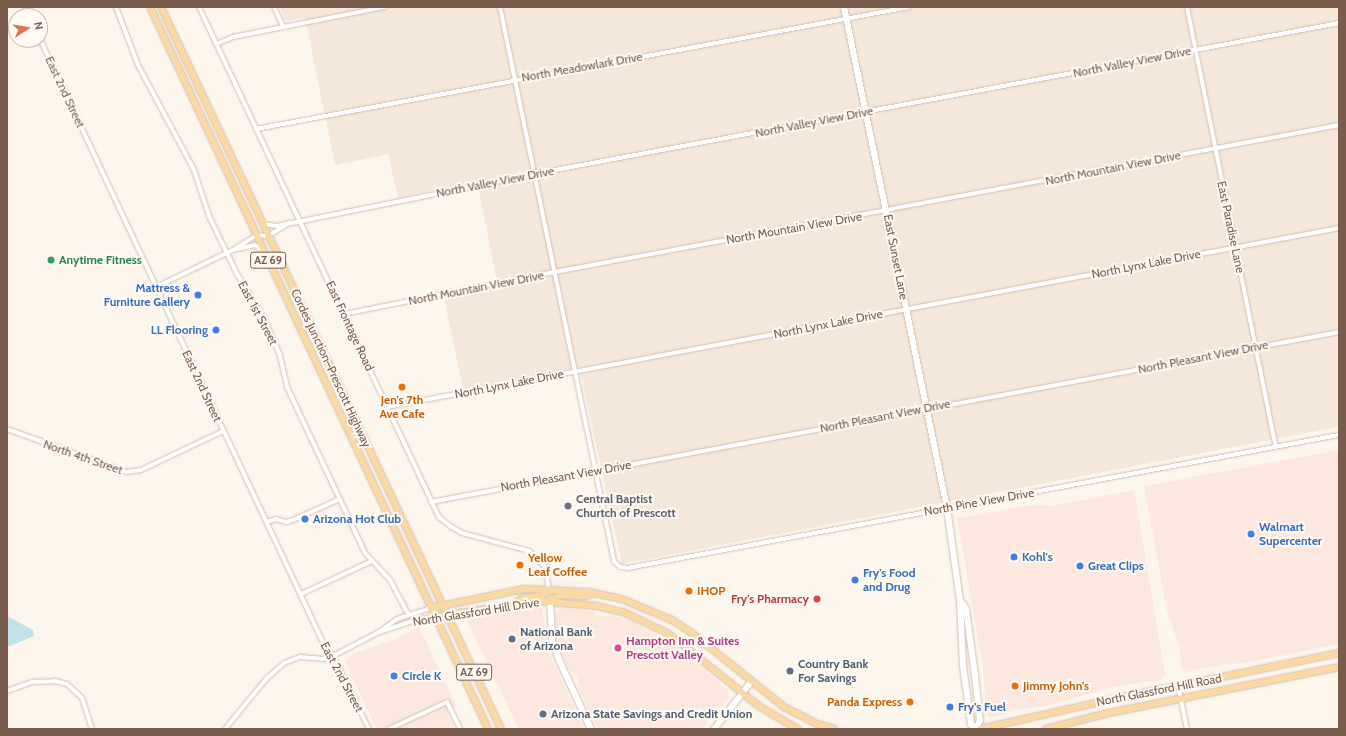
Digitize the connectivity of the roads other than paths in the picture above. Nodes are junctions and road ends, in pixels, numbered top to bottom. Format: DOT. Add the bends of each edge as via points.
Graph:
graph roads {
  1 [pos="116,7"];
  2 [pos="150,7"];
  3 [pos="161,7"];
  4 [pos="199,7"];
  5 [pos="274,7"];
  6 [pos="385,7"];
  7 [pos="500,7"];
  8 [pos="844,7"];
  9 [pos="909,7"];
  10 [pos="1187,7"];
  11 [pos="847,19"];
  12 [pos="1339,22"];
  13 [pos="283,26"];
  14 [pos="216,44"];
  15 [pos="44,48"];
  16 [pos="1196,50"];
  17 [pos="514,80"];
  18 [pos="866,112"];
  19 [pos="1339,125"];
  20 [pos="256,129"];
  21 [pos="1215,148"];
  22 [pos="534,174"];
  23 [pos="887,211"];
  24 [pos="300,220"];
  25 [pos="263,224"];
  26 [pos="289,224"];
  27 [pos="1339,228"];
  28 [pos="257,235"];
  29 [pos="268,236"];
  30 [pos="1235,247"];
  31 [pos="233,250"];
  32 [pos="227,253"];
  33 [pos="265,253"];
  34 [pos="555,272"];
  35 [pos="156,287"];
  36 [pos="906,310"];
  37 [pos="344,314"];
  38 [pos="1339,332"];
  39 [pos="1255,347"];
  40 [pos="575,372"];
  41 [pos="387,407"];
  42 [pos="927,408"];
  43 [pos="7,429"];
  44 [pos="223,431"];
  45 [pos="1339,435"];
  46 [pos="1276,447"];
  47 [pos="596,471"];
  48 [pos="340,499"];
  49 [pos="431,502"];
  50 [pos="946,508"];
  51 [pos="267,522"];
  52 [pos="372,561"];
  53 [pos="550,589"];
  54 [pos="594,593"];
  55 [pos="301,594"];
  56 [pos="550,600"];
  57 [pos="960,600"];
  58 [pos="516,603"];
  59 [pos="443,605"];
  60 [pos="431,608"];
  61 [pos="408,614"];
  62 [pos="448,614"];
  63 [pos="434,617"];
  64 [pos="379,632"];
  65 [pos="1339,653"];
  66 [pos="333,656"];
  67 [pos="1339,667"];
  68 [pos="751,682"];
  69 [pos="1178,686"];
  70 [pos="7,691"];
  71 [pos="743,693"];
  72 [pos="1180,699"];
  73 [pos="478,708"];
  74 [pos="92,729"];
  75 [pos="225,729"];
  76 [pos="369,729"];
  77 [pos="389,729"];
  78 [pos="460,729"];
  79 [pos="484,729"];
  80 [pos="488,729"];
  81 [pos="501,729"];
  82 [pos="591,729"];
  83 [pos="714,729"];
  84 [pos="798,729"];
  85 [pos="834,729"];
  86 [pos="975,729"];
  87 [pos="980,729"];
  88 [pos="1046,729"];
  89 [pos="1187,729"];
  1 -- 32 [label="street, East 1st Street" via="138,65 194,170 209,216"];
  2 -- 28 [label="main road, Cordes Junction–Prescott Highway / AZ 69"];
  3 -- 25 [label="main road, Cordes Junction–Prescott Highway / AZ 69"];
  4 -- 14 [label="street, East Frontage Road"];
  5 -- 13 [label="street"];
  6 -- 13 [label="street"];
  7 -- 17 [label="street"];
  8 -- 11 [label="street, East Sunset Lane"];
  9 -- 11 [label="street, North Meadowlark Drive"];
  10 -- 16 [label="street, East Paradise Lane"];
  11 -- 17 [label="street, North Meadowlark Drive"];
  11 -- 18 [label="street, East Sunset Lane"];
  12 -- 16 [label="street, North Valley View Drive"];
  13 -- 14 [label="street" via="233,37"];
  14 -- 20 [label="street, East Frontage Road"];
  15 -- 35 [label="street, East 2nd Street"];
  16 -- 18 [label="street, North Valley View Drive"];
  16 -- 21 [label="street, East Paradise Lane"];
  17 -- 20 [label="street, North Meadowlark Drive"];
  17 -- 22 [label="street"];
  18 -- 22 [label="street, North Valley View Drive"];
  18 -- 23 [label="street, East Sunset Lane"];
  19 -- 21 [label="street, North Mountain View Drive"];
  20 -- 24 [label="street, East Frontage Road"];
  21 -- 23 [label="street, North Mountain View Drive"];
  21 -- 30 [label="street, East Paradise Lane"];
  22 -- 24 [label="street, North Valley View Drive"];
  22 -- 34 [label="street"];
  23 -- 34 [label="street, North Mountain View Drive"];
  23 -- 36 [label="street, East Sunset Lane"];
  24 -- 26 [label="street, North Valley View Drive / AZ 69"];
  24 -- 37 [label="street, East Frontage Road"];
  25 -- 26 [label="street, North Valley View Drive"];
  25 -- 29 [label="main road, Cordes Junction–Prescott Highway / AZ 69"];
  26 -- 29 [label="street, North Valley View Drive / AZ 69"];
  27 -- 30 [label="street, North Lynx Lake Drive"];
  28 -- 29 [label="street"];
  28 -- 31 [label="street"];
  28 -- 33 [label="main road, Cordes Junction–Prescott Highway / AZ 69"];
  29 -- 59 [label="main road, Cordes Junction–Prescott Highway / AZ 69"];
  30 -- 36 [label="street, North Lynx Lake Drive"];
  30 -- 39 [label="street, East Paradise Lane"];
  31 -- 32 [label="street"];
  31 -- 33 [label="street" via="255,245"];
  32 -- 35 [label="street"];
  32 -- 48 [label="street, East 1st Street" via="265,320 280,356 287,387"];
  33 -- 60 [label="main road, Cordes Junction–Prescott Highway / AZ 69"];
  34 -- 37 [label="street, North Mountain View Drive"];
  34 -- 40 [label="street"];
  35 -- 44 [label="street, East 2nd Street"];
  36 -- 40 [label="street, North Lynx Lake Drive"];
  36 -- 42 [label="street, East Sunset Lane"];
  37 -- 41 [label="street, East Frontage Road"];
  38 -- 39 [label="street, North Pleasant View Drive"];
  39 -- 42 [label="street, North Pleasant View Drive"];
  39 -- 46 [label="street, East Paradise Lane"];
  40 -- 41 [label="street, North Lynx Lake Drive"];
  40 -- 47 [label="street"];
  41 -- 49 [label="street, East Frontage Road"];
  42 -- 47 [label="street, North Pleasant View Drive"];
  42 -- 50 [label="street, East Sunset Lane"];
  43 -- 44 [label="street, North 4th Street" via="127,472 141,470"];
  44 -- 51 [label="street, East 2nd Street"];
  45 -- 46 [label="street, North Pine View Drive"];
  46 -- 50 [label="street, North Pine View Drive"];
  47 -- 49 [label="street, North Pleasant View Drive"];
  47 -- 50 [label="street, North Pine View Drive" via="614,561 620,567 628,568"];
  48 -- 51 [label="street" via="293,520 286,522 276,519"];
  48 -- 52 [label="street, East 1st Street" via="365,553"];
  49 -- 53 [label="street, East Frontage Road" via="439,517 456,530 528,551 545,567"];
  50 -- 57 [label="street, East Sunset Lane"];
  51 -- 55 [label="street, East 2nd Street"];
  52 -- 55 [label="street"];
  52 -- 61 [label="street, East 1st Street" via="390,580"];
  53 -- 54 [label="main road"];
  53 -- 58 [label="main road" via="542,596 523,598"];
  53 -- 59 [label="main road, North Glassford Hill Drive" via="524,589"];
  54 -- 56 [label="main road" via="584,596 562,595"];
  54 -- 68 [label="main road" via="622,599 672,620 692,633"];
  55 -- 66 [label="street, East 2nd Street" via="327,651"];
  56 -- 58 [label="main road, North Glassford Hill Drive"];
  56 -- 71 [label="main road" via="623,612 650,623 684,644"];
  56 -- 82 [label="street" via="552,640"];
  57 -- 86 [label="street" via="964,666 971,724"];
  57 -- 86 [label="street" via="966,609 975,676 980,720"];
  58 -- 62 [label="main road, North Glassford Hill Drive"];
  59 -- 60 [label="main road, North Glassford Hill Drive"];
  59 -- 62 [label="main road, Cordes Junction–Prescott Highway / AZ 69"];
  60 -- 61 [label="street, North Glassford Hill Drive"];
  60 -- 63 [label="main road, Cordes Junction–Prescott Highway / AZ 69"];
  61 -- 64 [label="street, North Glassford Hill Drive" via="388,624"];
  62 -- 63 [label="main road, North Glassford Hill Drive"];
  62 -- 81 [label="main road, Cordes Junction–Prescott Highway / AZ 69"];
  63 -- 64 [label="street, North Glassford Hill Drive" via="415,620"];
  63 -- 73 [label="main road, Cordes Junction–Prescott Highway / AZ 69"];
  64 -- 66 [label="street, North Glassford Hill Drive"];
  65 -- 69 [label="main road, North Glassford Hill Road"];
  66 -- 75 [label="street, North Glassford Hill Drive" via="324,659 300,657 284,663 267,678"];
  66 -- 76 [label="street, East 2nd Street"];
  67 -- 72 [label="main road, North Glassford Hill Road"];
  68 -- 71 [label="street"];
  68 -- 85 [label="main road" via="801,717"];
  69 -- 72 [label="street"];
  69 -- 87 [label="main road, North Glassford Hill Road"];
  70 -- 74 [label="street" via="32,682 55,681 68,684 82,698"];
  71 -- 83 [label="street"];
  71 -- 84 [label="main road" via="783,722"];
  72 -- 88 [label="main road, North Glassford Hill Road"];
  72 -- 89 [label="street"];
  73 -- 79 [label="main road"];
  73 -- 80 [label="main road, Cordes Junction–Prescott Highway / AZ 69"];
  77 -- 78 [label="street" via="447,702"];
}
